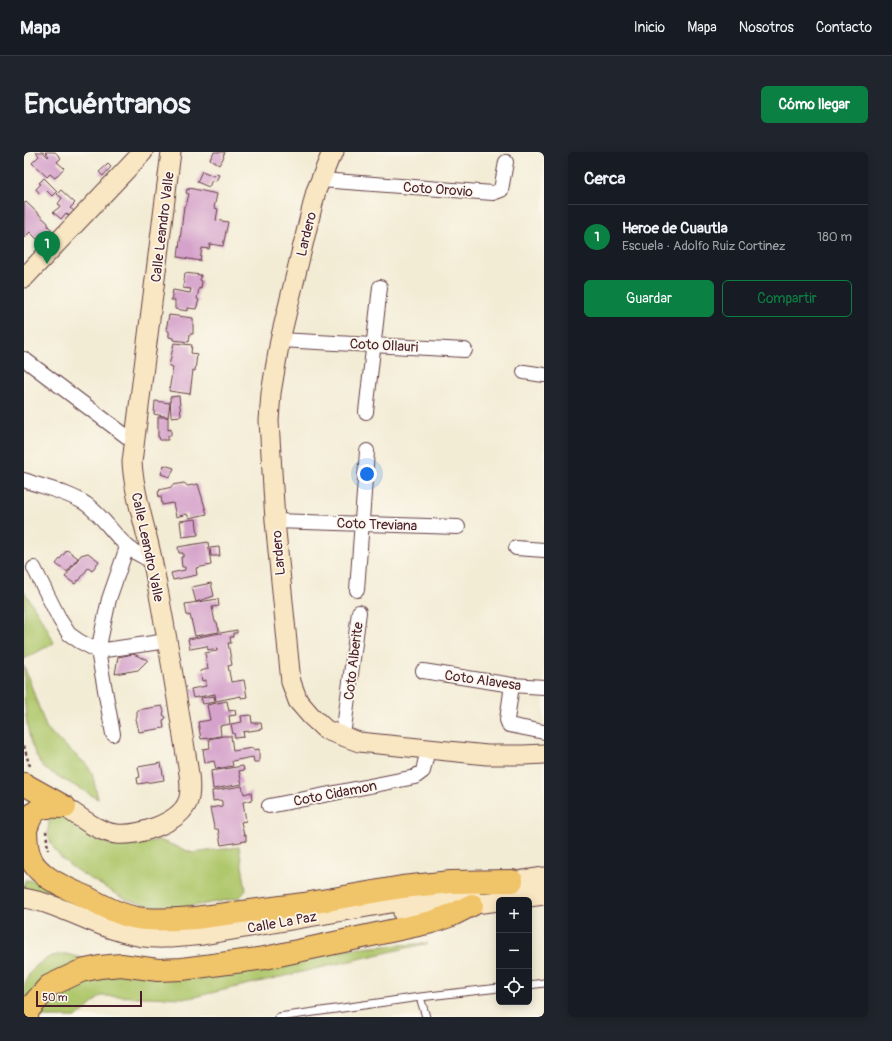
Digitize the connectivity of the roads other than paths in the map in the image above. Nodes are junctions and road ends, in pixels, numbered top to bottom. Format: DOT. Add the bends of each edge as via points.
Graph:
graph roads {
  1 [pos="143,152"];
  2 [pos="171,152"];
  3 [pos="334,152"];
  4 [pos="506,162"];
  5 [pos="321,180"];
  6 [pos="24,278"];
  7 [pos="380,287"];
  8 [pos="280,340"];
  9 [pos="374,345"];
  10 [pos="465,350"];
  11 [pos="24,359"];
  12 [pos="524,372"];
  13 [pos="544,375"];
  14 [pos="366,412"];
  15 [pos="134,442"];
  16 [pos="367,451"];
  17 [pos="24,480"];
  18 [pos="275,521"];
  19 [pos="362,524"];
  20 [pos="458,527"];
  21 [pos="127,547"];
  22 [pos="516,548"];
  23 [pos="544,550"];
  24 [pos="153,562"];
  25 [pos="34,568"];
  26 [pos="357,590"];
  27 [pos="359,612"];
  28 [pos="167,641"];
  29 [pos="98,651"];
  30 [pos="423,671"];
  31 [pos="512,685"];
  32 [pos="544,687"];
  33 [pos="544,732"];
  34 [pos="113,734"];
  35 [pos="343,736"];
  36 [pos="428,749"];
  37 [pos="544,754"];
  38 [pos="31,778"];
  39 [pos="269,806"];
  40 [pos="59,807"];
  41 [pos="25,822"];
  42 [pos="544,877"];
  43 [pos="509,891"];
  44 [pos="544,895"];
  45 [pos="24,898"];
  46 [pos="496,901"];
  47 [pos="472,904"];
  48 [pos="24,906"];
  49 [pos="401,908"];
  50 [pos="544,983"];
  51 [pos="532,985"];
  52 [pos="496,988"];
  53 [pos="420,997"];
  54 [pos="27,1017"];
  55 [pos="279,1017"];
  56 [pos="426,1017"];
  1 -- 6 [label="street"];
  2 -- 15 [label="street, Calle Leandro Valle"];
  3 -- 5 [label="street, Lardero"];
  4 -- 5 [label="street, Coto Orovio" via="500,190 493,194"];
  5 -- 8 [label="street, Lardero" via="316,191"];
  7 -- 9 [label="street"];
  8 -- 9 [label="street, Coto Ollauri"];
  8 -- 18 [label="street, Lardero" via="269,421"];
  9 -- 10 [label="street, Coto Ollauri"];
  9 -- 14 [label="street"];
  11 -- 15 [label="street"];
  12 -- 13 [label="street"];
  15 -- 24 [label="street, Calle Leandro Valle" via="133,478"];
  16 -- 19 [label="street"];
  17 -- 21 [label="street" via="68,494 86,504"];
  18 -- 19 [label="street, Coto Treviana"];
  18 -- 35 [label="street, Lardero" via="290,682 298,701 311,716 326,730"];
  19 -- 20 [label="street, Coto Treviana"];
  19 -- 26 [label="street"];
  21 -- 24 [label="street"];
  21 -- 29 [label="street" via="109,599"];
  22 -- 23 [label="street"];
  24 -- 28 [label="street, Calle Leandro Valle"];
  25 -- 29 [label="street" via="69,634"];
  27 -- 35 [label="street, Coto Alberite"];
  28 -- 29 [label="street"];
  28 -- 40 [label="street, Calle Leandro Valle" via="189,774 189,796 183,810 176,817 149,830 116,834 101,830"];
  29 -- 34 [label="street"];
  30 -- 31 [label="street, Coto Alavesa"];
  31 -- 32 [label="street, Coto Alavesa"];
  31 -- 33 [label="street" via="507,720 509,725"];
  35 -- 36 [label="street, Lardero" via="359,742"];
  36 -- 37 [label="street, Lardero" via="487,755"];
  36 -- 39 [label="street, Coto Cidamon" via="423,771 415,777"];
  38 -- 40 [label="highway"];
  40 -- 41 [label="highway" via="42,808"];
  41 -- 43 [label="highway" via="27,847 36,868 75,892 136,918 195,918 451,882"];
  42 -- 43 [label="street, Calle La Paz"];
  43 -- 44 [label="street, Calle La Paz"];
  43 -- 49 [label="street, Calle La Paz"];
  45 -- 49 [label="street, Calle La Paz" via="49,903 125,934 148,938 203,935"];
  46 -- 47 [label="street, Calle La Paz"];
  47 -- 49 [label="street, Calle La Paz"];
  47 -- 54 [label="highway" via="452,915 419,925 265,958 182,969 158,970 121,965 81,971 49,986 28,1010"];
  48 -- 49 [label="street, Calle La Paz" via="44,911 130,944 166,947 206,944"];
  50 -- 51 [label="lane"];
  52 -- 53 [label="lane"];
  53 -- 55 [label="lane"];
  53 -- 56 [label="lane"];
}
